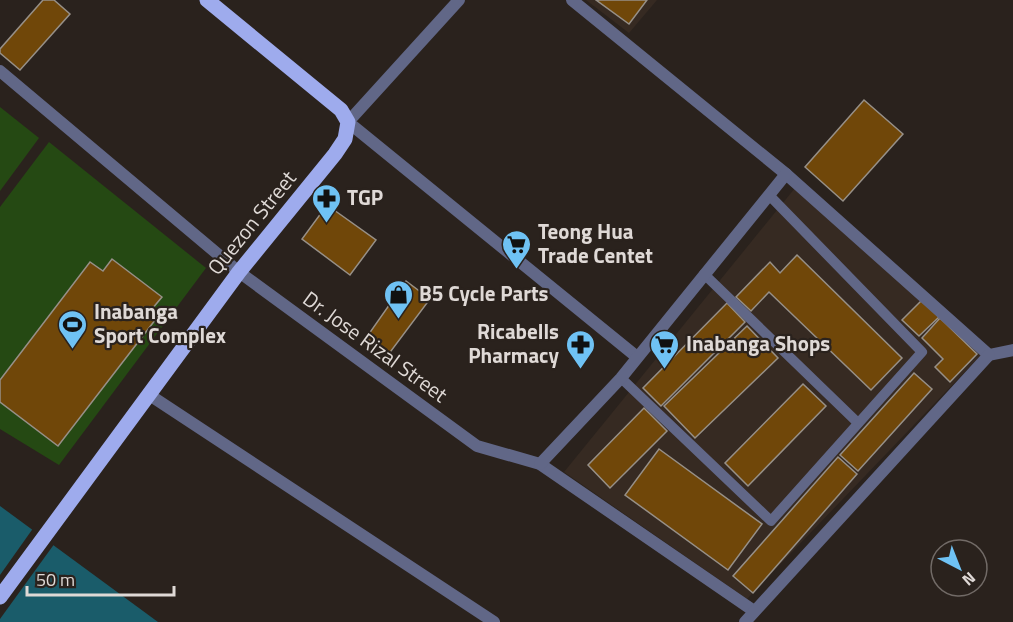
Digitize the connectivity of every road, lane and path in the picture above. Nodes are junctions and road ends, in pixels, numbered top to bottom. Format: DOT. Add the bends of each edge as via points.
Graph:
graph roads {
  1 [pos="207,0"];
  2 [pos="459,0"];
  3 [pos="572,0"];
  4 [pos="0,71"];
  5 [pos="348,122"];
  6 [pos="786,174"];
  7 [pos="769,195"];
  8 [pos="239,272"];
  9 [pos="704,274"];
  10 [pos="1013,350"];
  11 [pos="990,355"];
  12 [pos="637,357"];
  13 [pos="621,378"];
  14 [pos="148,394"];
  15 [pos="858,423"];
  16 [pos="540,464"];
  17 [pos="0,597"];
  18 [pos="754,611"];
  19 [pos="494,622"];
  20 [pos="745,622"];
  1 -- 5 [label="main road" via="341,110"];
  2 -- 5 [label="street, Quezon Street"];
  3 -- 6 [label="street"];
  4 -- 8 [label="street, Dr. Jose Rizal Street"];
  5 -- 8 [label="main road, Quezon Street" via="345,139 335,154"];
  5 -- 12 [label="street"];
  6 -- 7 [label="street"];
  6 -- 11 [label="street"];
  7 -- 9 [label="street"];
  7 -- 15 [label="lane" via="922,352"];
  8 -- 14 [label="main road, Quezon Street"];
  8 -- 16 [label="street, Dr. Jose Rizal Street" via="477,446"];
  9 -- 12 [label="street"];
  9 -- 15 [label="lane"];
  10 -- 11 [label="street"];
  11 -- 18 [label="street"];
  12 -- 13 [label="street"];
  13 -- 15 [label="lane" via="771,521"];
  13 -- 16 [label="street"];
  14 -- 17 [label="main road, Quezon Street"];
  14 -- 19 [label="street"];
  16 -- 18 [label="street, Dr. Jose Rizal Street"];
  18 -- 20 [label="street"];
}
